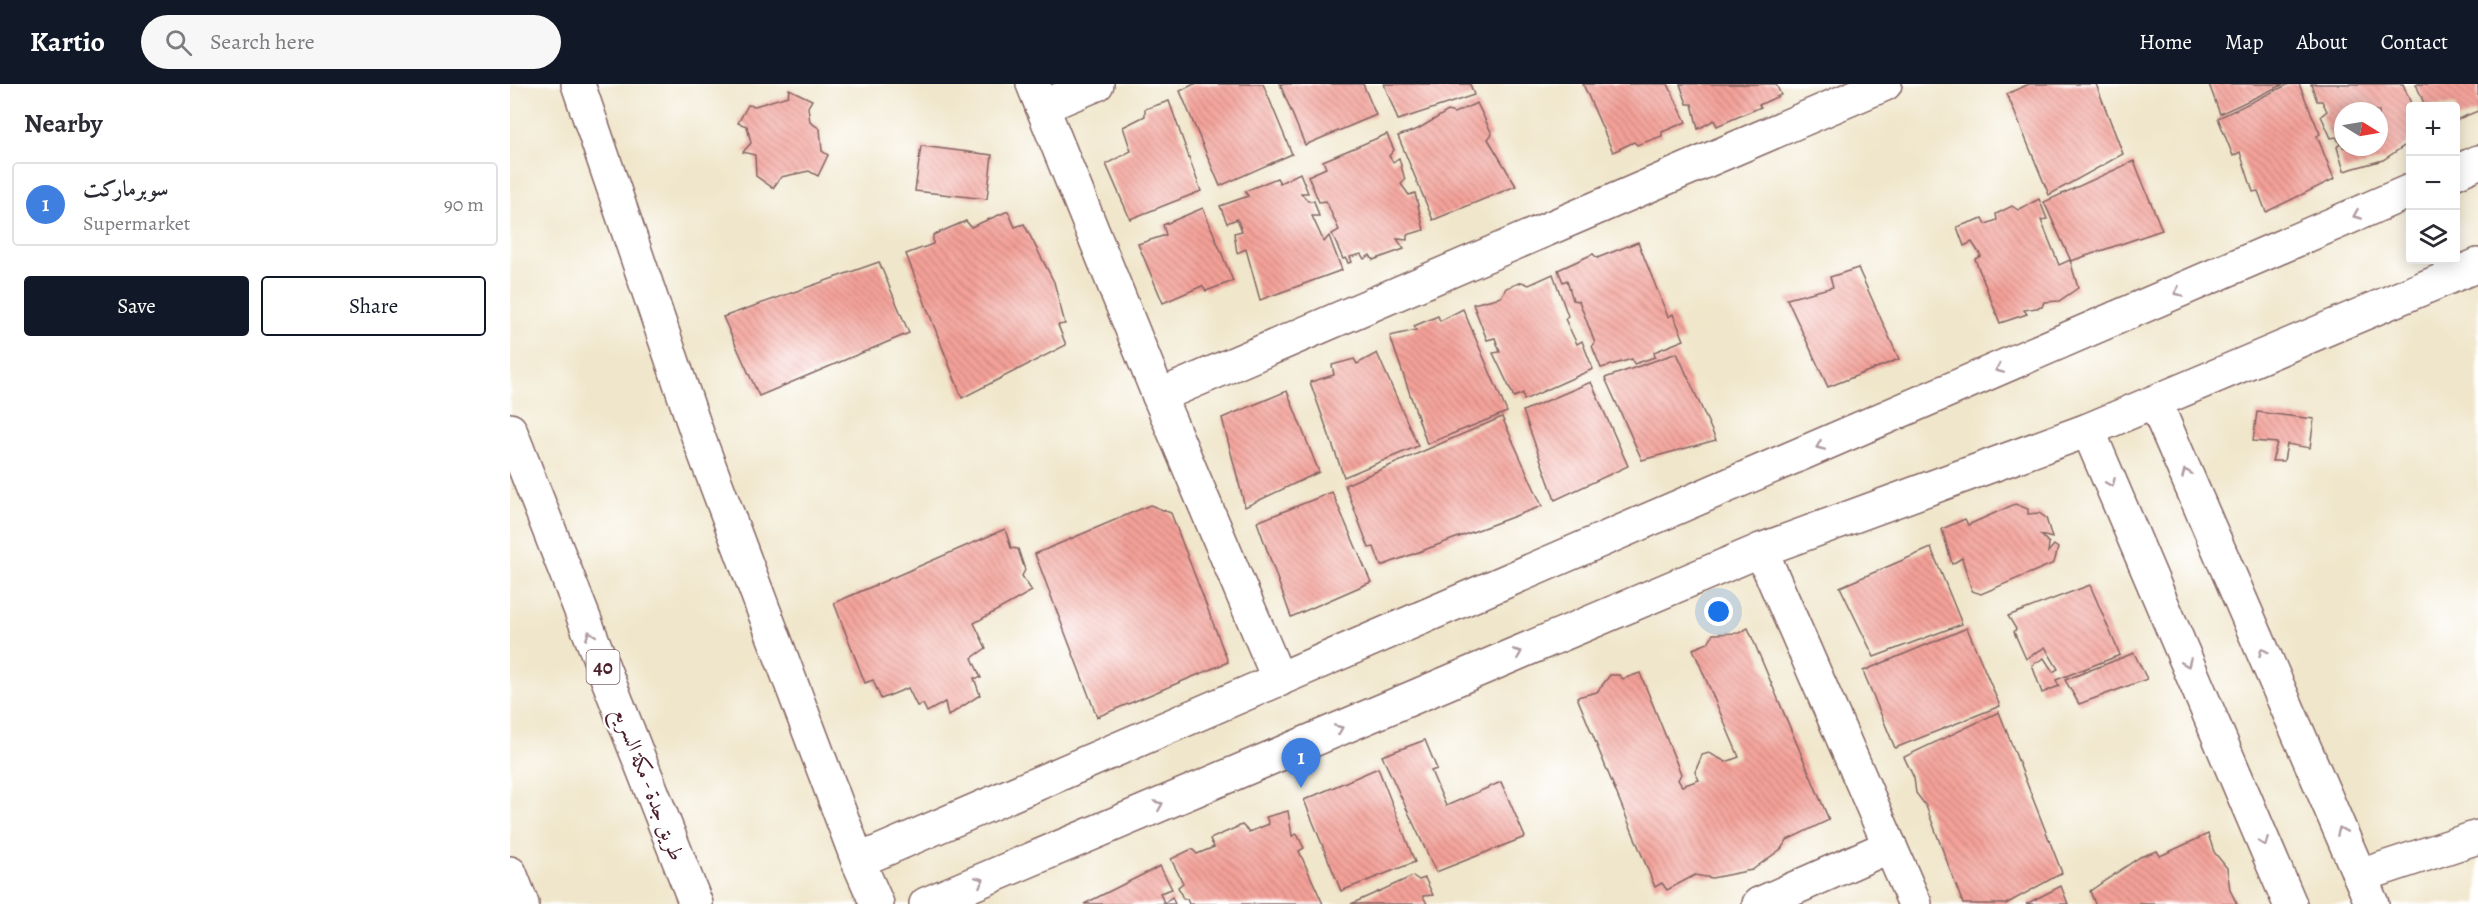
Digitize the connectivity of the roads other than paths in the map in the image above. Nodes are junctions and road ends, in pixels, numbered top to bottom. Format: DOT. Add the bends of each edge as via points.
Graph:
graph roads {
  1 [pos="578,84"];
  2 [pos="1097,84"];
  3 [pos="1885,84"];
  4 [pos="1038,96"];
  5 [pos="2478,162"];
  6 [pos="2460,170"];
  7 [pos="2406,193"];
  8 [pos="2478,265"];
  9 [pos="1159,396"];
  10 [pos="2155,402"];
  11 [pos="510,430"];
  12 [pos="2088,430"];
  13 [pos="1761,550"];
  14 [pos="1279,680"];
  15 [pos="2478,837"];
  16 [pos="1890,846"];
  17 [pos="858,861"];
  18 [pos="510,873"];
  19 [pos="2366,890"];
  20 [pos="522,904"];
  21 [pos="696,904"];
  22 [pos="877,904"];
  23 [pos="926,904"];
  24 [pos="1759,904"];
  25 [pos="1915,904"];
  26 [pos="2290,904"];
  1 -- 17 [label="main road" via="698,436"];
  2 -- 4 [label="main road"];
  3 -- 9 [label="main road"];
  4 -- 9 [label="main road"];
  5 -- 6 [label="main road"];
  7 -- 14 [label="main road, one-way"];
  8 -- 10 [label="main road"];
  9 -- 14 [label="main road"];
  10 -- 12 [label="main road"];
  19 -- 10 [label="main road, one-way"];
  21 -- 11 [label="main road, طريق جدة - مكة السريع / 40, one-way"];
  12 -- 13 [label="main road"];
  12 -- 26 [label="main road, one-way"];
  13 -- 16 [label="main road"];
  23 -- 13 [label="main road, one-way"];
  14 -- 17 [label="main road"];
  15 -- 19 [label="main road"];
  16 -- 24 [label="main road"];
  16 -- 25 [label="main road"];
  17 -- 22 [label="main road"];
  18 -- 20 [label="main road"];
}
